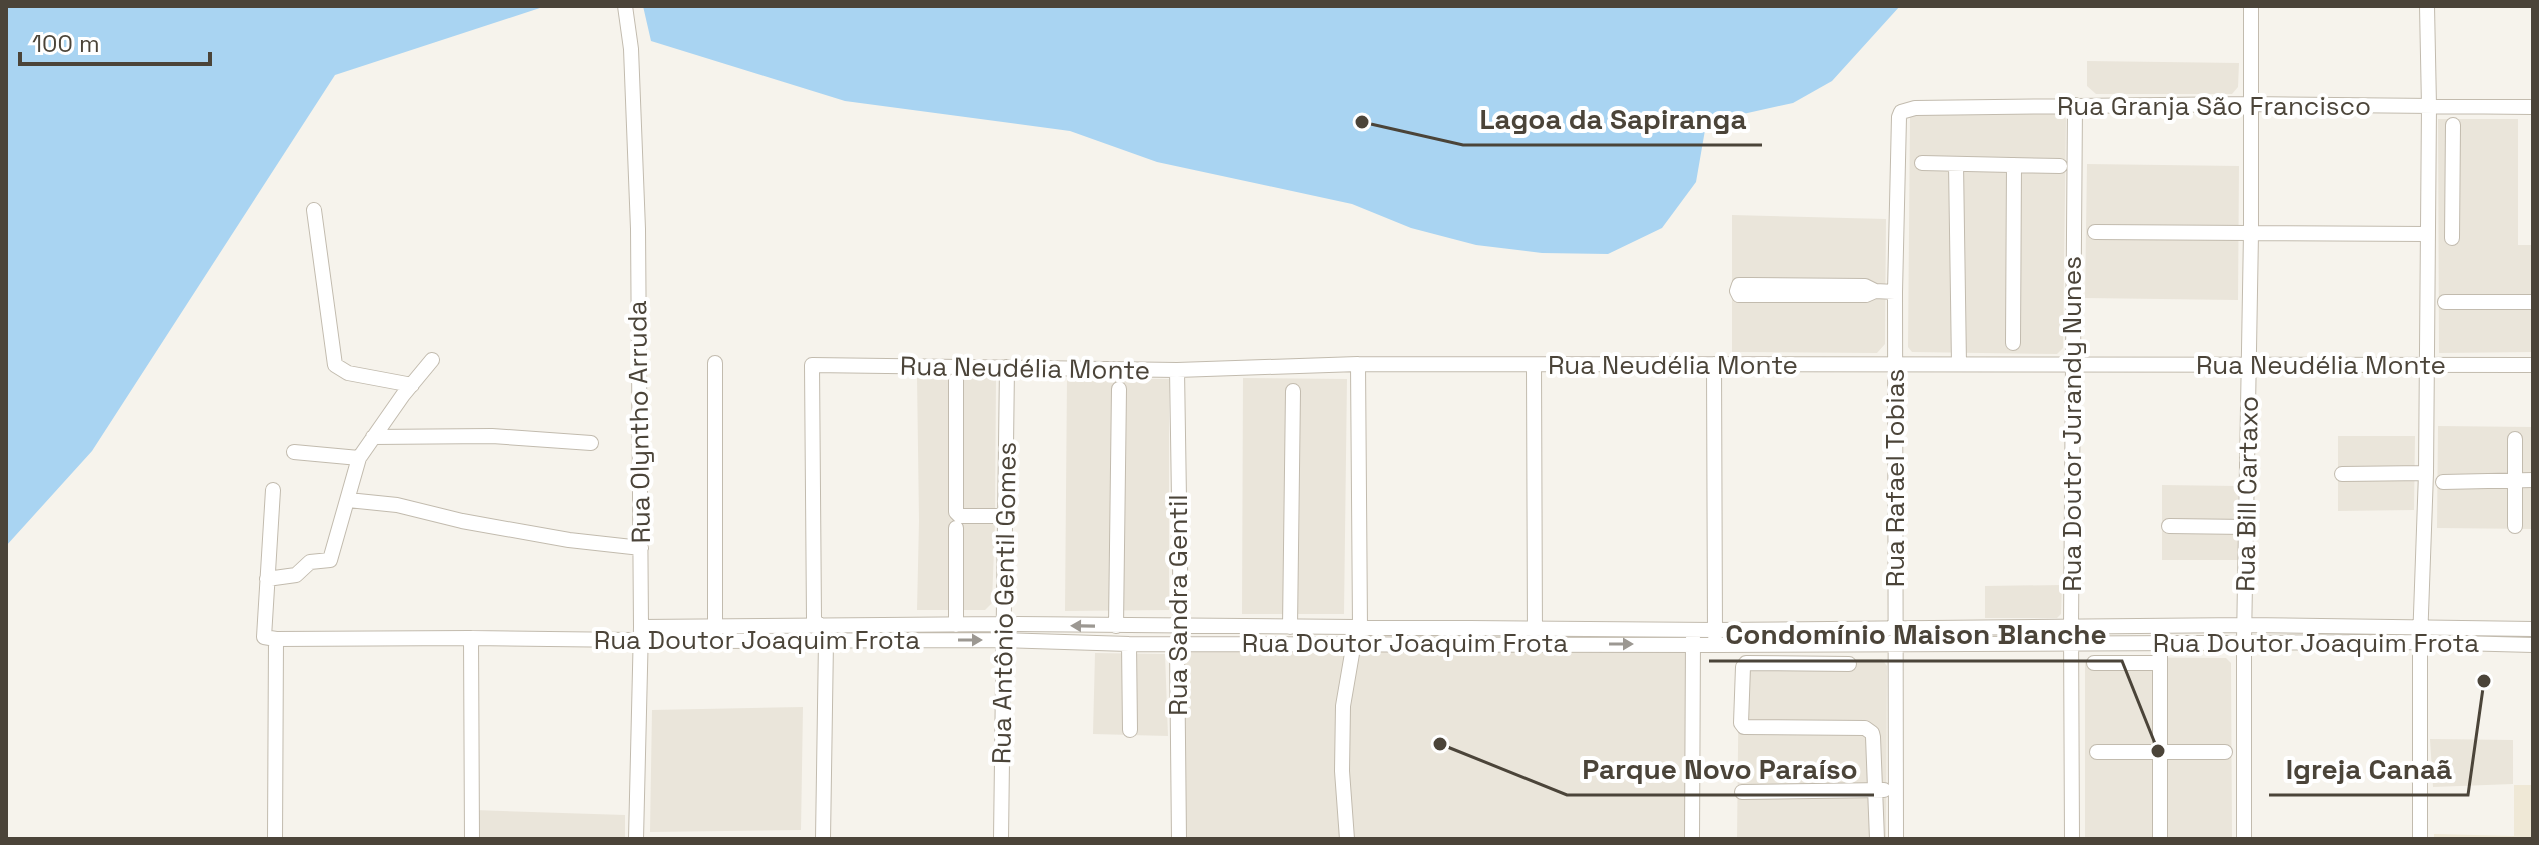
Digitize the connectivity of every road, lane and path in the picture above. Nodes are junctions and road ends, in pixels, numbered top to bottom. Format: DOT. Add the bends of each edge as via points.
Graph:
graph roads {
  1 [pos="625,6"];
  2 [pos="2251,6"];
  3 [pos="2427,6"];
  4 [pos="2249,104"];
  5 [pos="2075,105"];
  6 [pos="2429,106"];
  7 [pos="2533,107"];
  8 [pos="1899,117"];
  9 [pos="2453,125"];
  10 [pos="2452,160"];
  11 [pos="2428,161"];
  12 [pos="1922,163"];
  13 [pos="1956,164"];
  14 [pos="2014,165"];
  15 [pos="2060,166"];
  16 [pos="314,210"];
  17 [pos="2095,232"];
  18 [pos="2251,233"];
  19 [pos="2427,234"];
  20 [pos="2452,238"];
  21 [pos="1875,291"];
  22 [pos="1895,292"];
  23 [pos="2445,302"];
  24 [pos="2533,302"];
  25 [pos="2013,343"];
  26 [pos="432,360"];
  27 [pos="715,363"];
  28 [pos="2072,363"];
  29 [pos="1358,364"];
  30 [pos="1714,364"];
  31 [pos="1895,364"];
  32 [pos="1959,364"];
  33 [pos="2533,365"];
  34 [pos="1534,366"];
  35 [pos="2249,366"];
  36 [pos="2425,366"];
  37 [pos="1007,367"];
  38 [pos="1177,370"];
  39 [pos="956,380"];
  40 [pos="412,385"];
  41 [pos="1119,389"];
  42 [pos="1293,391"];
  43 [pos="373,437"];
  44 [pos="2515,439"];
  45 [pos="591,443"];
  46 [pos="294,452"];
  47 [pos="359,458"];
  48 [pos="2426,473"];
  49 [pos="2342,474"];
  50 [pos="2533,480"];
  51 [pos="2515,481"];
  52 [pos="2443,482"];
  53 [pos="273,490"];
  54 [pos="348,500"];
  55 [pos="1006,516"];
  56 [pos="2169,526"];
  57 [pos="2515,526"];
  58 [pos="2247,527"];
  59 [pos="956,528"];
  60 [pos="641,548"];
  61 [pos="267,579"];
  62 [pos="1003,624"];
  63 [pos="956,625"];
  64 [pos="2245,625"];
  65 [pos="1116,626"];
  66 [pos="2160,626"];
  67 [pos="1181,627"];
  68 [pos="1290,627"];
  69 [pos="1360,627"];
  70 [pos="2071,627"];
  71 [pos="1896,628"];
  72 [pos="2533,629"];
  73 [pos="640,633"];
  74 [pos="716,634"];
  75 [pos="824,634"];
  76 [pos="2421,635"];
  77 [pos="1535,636"];
  78 [pos="1693,637"];
  79 [pos="1716,637"];
  80 [pos="471,638"];
  81 [pos="276,639"];
  82 [pos="1003,640"];
  83 [pos="2244,641"];
  84 [pos="1354,642"];
  85 [pos="2160,643"];
  86 [pos="1129,644"];
  87 [pos="1177,644"];
  88 [pos="2071,644"];
  89 [pos="1897,645"];
  90 [pos="2533,645"];
  91 [pos="2094,663"];
  92 [pos="2159,663"];
  93 [pos="1849,664"];
  94 [pos="1130,730"];
  95 [pos="2097,752"];
  96 [pos="2160,752"];
  97 [pos="2225,752"];
  98 [pos="1876,790"];
  99 [pos="1897,790"];
  100 [pos="1742,792"];
  101 [pos="275,839"];
  102 [pos="472,839"];
  103 [pos="636,839"];
  104 [pos="823,839"];
  105 [pos="1001,839"];
  106 [pos="1179,839"];
  107 [pos="1347,839"];
  108 [pos="1692,839"];
  109 [pos="1877,839"];
  110 [pos="1896,839"];
  111 [pos="2072,839"];
  112 [pos="2160,839"];
  113 [pos="2244,839"];
  114 [pos="2420,839"];
  1 -- 60 [label="street, Rua Olyntho Arruda" via="637,213"];
  2 -- 4 [label="street, Rua Bill Cartaxo"];
  3 -- 6 [label="street"];
  4 -- 5 [label="street, Rua Granja São Francisco"];
  4 -- 6 [label="street, Rua Granja São Francisco"];
  4 -- 18 [label="street, Rua Bill Cartaxo"];
  5 -- 8 [label="street, Rua Granja São Francisco" via="1915,108"];
  5 -- 28 [label="street, Rua Doutor Jurandy Nunes"];
  6 -- 7 [label="street, Rua Granja São Francisco"];
  6 -- 11 [label="street"];
  8 -- 22 [label="street, Rua Rafael Tobias"];
  9 -- 10 [label="street"];
  10 -- 11 [label="street"];
  10 -- 20 [label="street"];
  11 -- 19 [label="street"];
  12 -- 13 [label="street"];
  13 -- 14 [label="street"];
  13 -- 32 [label="street"];
  14 -- 15 [label="street"];
  14 -- 25 [label="street"];
  16 -- 40 [label="street" via="335,365 348,373"];
  17 -- 18 [label="street"];
  18 -- 19 [label="street"];
  18 -- 35 [label="street, Rua Bill Cartaxo"];
  19 -- 36 [label="street"];
  21 -- 21 [label="street" via="1865,286 1764,285 1739,285 1737,291"];
  21 -- 22 [label="street"];
  22 -- 31 [label="street, Rua Rafael Tobias"];
  23 -- 24 [label="street"];
  26 -- 40 [label="street"];
  27 -- 74 [label="street"];
  28 -- 32 [label="street, Rua Neudélia Monte"];
  28 -- 35 [label="street, Rua Neudélia Monte"];
  28 -- 70 [label="street, Rua Doutor Jurandy Nunes"];
  29 -- 34 [label="street, Rua Neudélia Monte"];
  29 -- 38 [label="street, Rua Neudélia Monte"];
  29 -- 69 [label="street"];
  30 -- 31 [label="street, Rua Neudélia Monte"];
  30 -- 34 [label="street, Rua Neudélia Monte"];
  30 -- 79 [label="street"];
  31 -- 32 [label="street, Rua Neudélia Monte"];
  31 -- 71 [label="street, Rua Rafael Tobias"];
  33 -- 36 [label="street, Rua Neudélia Monte"];
  34 -- 77 [label="street"];
  35 -- 36 [label="street, Rua Neudélia Monte"];
  35 -- 58 [label="street, Rua Bill Cartaxo"];
  36 -- 48 [label="street"];
  37 -- 38 [label="street, Rua Neudélia Monte"];
  37 -- 55 [label="street, Rua Antônio Gentil Gomes"];
  37 -- 75 [label="street, Rua Neudélia Monte" via="812,365 814,620"];
  38 -- 67 [label="street, Rua Sandra Gentil"];
  39 -- 55 [label="street" via="956,512"];
  40 -- 43 [label="street"];
  41 -- 65 [label="street"];
  42 -- 68 [label="street"];
  43 -- 45 [label="street" via="492,436"];
  43 -- 47 [label="street"];
  44 -- 51 [label="street"];
  46 -- 47 [label="street"];
  47 -- 54 [label="street"];
  48 -- 49 [label="street"];
  48 -- 76 [label="street"];
  50 -- 51 [label="street"];
  51 -- 52 [label="street"];
  51 -- 57 [label="street"];
  53 -- 61 [label="street"];
  54 -- 60 [label="street"];
  54 -- 61 [label="street" via="330,560 310,562 296,575"];
  55 -- 62 [label="street, Rua Antônio Gentil Gomes"];
  56 -- 58 [label="street"];
  58 -- 64 [label="street, Rua Bill Cartaxo"];
  59 -- 63 [label="street"];
  60 -- 73 [label="street, Rua Olyntho Arruda"];
  61 -- 81 [label="street" via="264,637"];
  62 -- 63 [label="street, Rua Doutor Joaquim Frota"];
  65 -- 62 [label="street, Rua Doutor Joaquim Frota, one-way"];
  62 -- 82 [label="street, Rua Antônio Gentil Gomes"];
  63 -- 75 [label="street, Rua Doutor Joaquim Frota"];
  64 -- 66 [label="street, Rua Doutor Joaquim Frota"];
  64 -- 76 [label="street, Rua Doutor Joaquim Frota"];
  64 -- 83 [label="street, Rua Bill Cartaxo"];
  65 -- 67 [label="street, Rua Doutor Joaquim Frota"];
  66 -- 70 [label="street, Rua Doutor Joaquim Frota"];
  66 -- 85 [label="street"];
  67 -- 68 [label="street, Rua Doutor Joaquim Frota"];
  67 -- 87 [label="street, Rua Sandra Gentil"];
  68 -- 69 [label="street, Rua Doutor Joaquim Frota"];
  69 -- 77 [label="street, Rua Doutor Joaquim Frota"];
  69 -- 84 [label="street"];
  70 -- 71 [label="street, Rua Doutor Joaquim Frota"];
  70 -- 88 [label="street, Rua Doutor Jurandy Nunes"];
  71 -- 79 [label="street, Rua Doutor Joaquim Frota"];
  71 -- 89 [label="street, Rua Rafael Tobias"];
  72 -- 76 [label="street, Rua Doutor Joaquim Frota"];
  73 -- 74 [label="street, Rua Doutor Joaquim Frota"];
  73 -- 80 [label="street, Rua Doutor Joaquim Frota"];
  73 -- 103 [label="street, Rua Olyntho Arruda"];
  74 -- 75 [label="street, Rua Doutor Joaquim Frota"];
  75 -- 82 [label="street, Rua Doutor Joaquim Frota, one-way"];
  75 -- 104 [label="street"];
  76 -- 83 [label="street, Rua Doutor Joaquim Frota"];
  76 -- 90 [label="street, Rua Doutor Joaquim Frota"];
  76 -- 114 [label="street"];
  77 -- 78 [label="street, Rua Doutor Joaquim Frota"];
  77 -- 84 [label="street, Rua Doutor Joaquim Frota"];
  78 -- 79 [label="street, Rua Doutor Joaquim Frota"];
  78 -- 108 [label="street"];
  79 -- 89 [label="street, Rua Doutor Joaquim Frota"];
  80 -- 81 [label="street, Rua Doutor Joaquim Frota"];
  80 -- 102 [label="street"];
  81 -- 101 [label="street"];
  82 -- 86 [label="street, Rua Doutor Joaquim Frota"];
  82 -- 105 [label="street, Rua Antônio Gentil Gomes"];
  83 -- 85 [label="street, Rua Doutor Joaquim Frota"];
  83 -- 113 [label="street, Rua Bill Cartaxo"];
  84 -- 87 [label="street, Rua Doutor Joaquim Frota"];
  84 -- 107 [label="street" via="1343,706"];
  85 -- 88 [label="street, Rua Doutor Joaquim Frota"];
  85 -- 92 [label="street"];
  86 -- 87 [label="street, Rua Doutor Joaquim Frota"];
  86 -- 94 [label="street"];
  87 -- 106 [label="street, Rua Sandra Gentil"];
  88 -- 89 [label="street, Rua Doutor Joaquim Frota"];
  88 -- 111 [label="street, Rua Doutor Jurandy Nunes"];
  89 -- 99 [label="street, Rua Rafael Tobias"];
  91 -- 92 [label="street"];
  92 -- 96 [label="street"];
  93 -- 98 [label="street" via="1746,663 1741,723 1865,728 1873,737"];
  95 -- 96 [label="street"];
  96 -- 97 [label="street"];
  96 -- 112 [label="street"];
  98 -- 99 [label="street"];
  98 -- 100 [label="street"];
  98 -- 109 [label="street"];
  99 -- 110 [label="street, Rua Rafael Tobias"];
}
